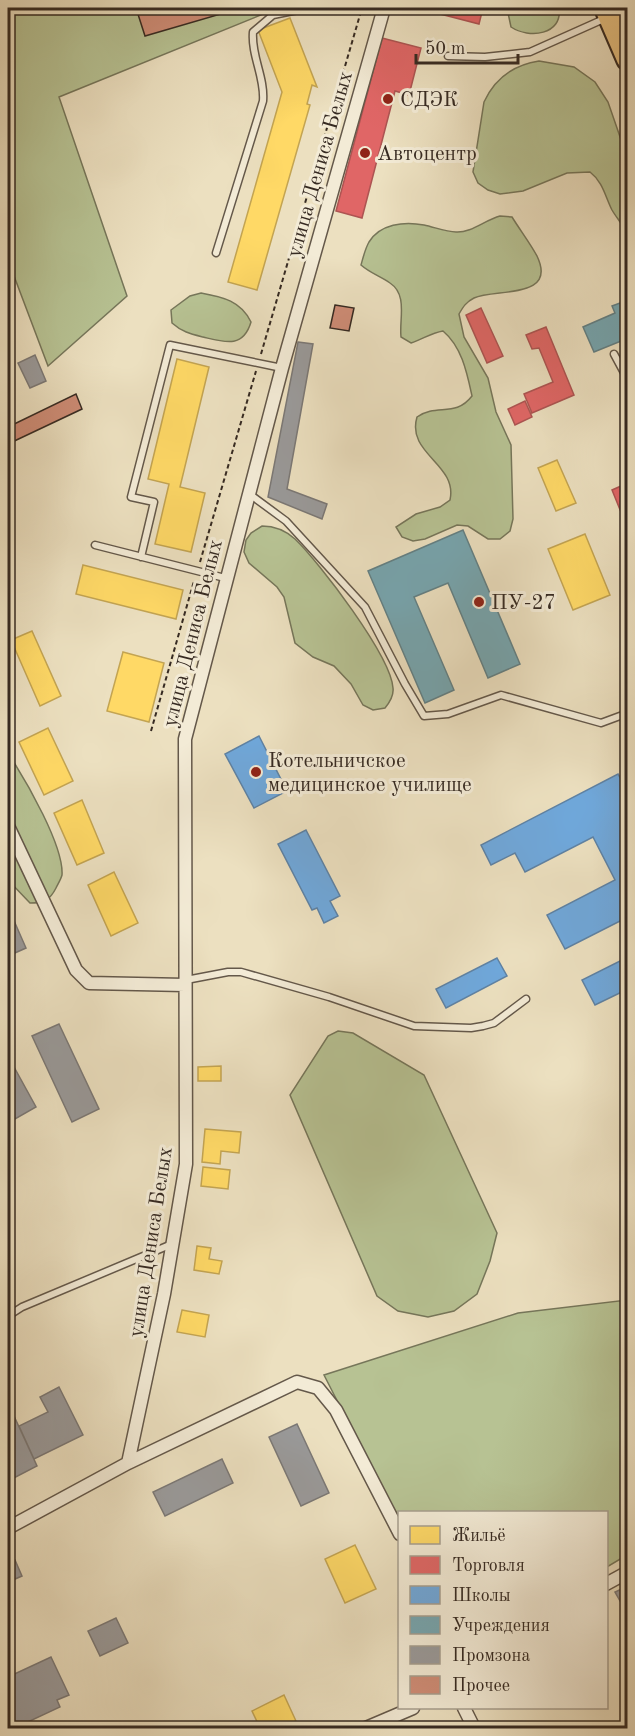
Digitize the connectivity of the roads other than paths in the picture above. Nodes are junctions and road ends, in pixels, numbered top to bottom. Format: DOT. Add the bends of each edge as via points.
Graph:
graph roads {
  1 [pos="308,8"];
  2 [pos="384,8"];
  3 [pos="608,12"];
  4 [pos="448,56"];
  5 [pos="627,59"];
  6 [pos="216,253"];
  7 [pos="614,354"];
  8 [pos="282,368"];
  9 [pos="627,380"];
  10 [pos="248,493"];
  11 [pos="95,545"];
  12 [pos="141,556"];
  13 [pos="225,578"];
  14 [pos="627,713"];
  15 [pos="8,826"];
  16 [pos="185,983"];
  17 [pos="526,999"];
  18 [pos="172,1244"];
  19 [pos="8,1316"];
  20 [pos="128,1463"];
  21 [pos="8,1528"];
  22 [pos="398,1532"];
  23 [pos="627,1572"];
  24 [pos="608,1583"];
  25 [pos="409,1709"];
  26 [pos="465,1709"];
  27 [pos="366,1728"];
  28 [pos="474,1728"];
  1 -- 6 [label="lane" via="273,15 253,32 263,101"];
  2 -- 8 [label="street, улица Дениса Белых"];
  3 -- 4 [label="lane" via="530,52"];
  3 -- 5 [label="highway"];
  7 -- 9 [label="lane"];
  8 -- 10 [label="street, улица Дениса Белых"];
  8 -- 12 [label="lane" via="170,345 131,496 154,502"];
  10 -- 13 [label="street, улица Дениса Белых"];
  10 -- 14 [label="lane" via="286,522 365,607 424,716 448,714 501,695 601,723"];
  11 -- 12 [label="lane"];
  12 -- 13 [label="lane"];
  13 -- 16 [label="street, улица Дениса Белых" via="185,739"];
  15 -- 16 [label="street" via="76,970 89,983"];
  16 -- 17 [label="lane" via="240,972 414,1026 441,1028 494,1023"];
  16 -- 18 [label="street, улица Дениса Белых" via="186,1164"];
  18 -- 19 [label="lane"];
  18 -- 20 [label="street, улица Дениса Белых"];
  20 -- 21 [label="street"];
  20 -- 22 [label="street" via="297,1382 318,1388 336,1410"];
  23 -- 24 [label="street"];
  25 -- 27 [label="street"];
  26 -- 28 [label="street"];
}
